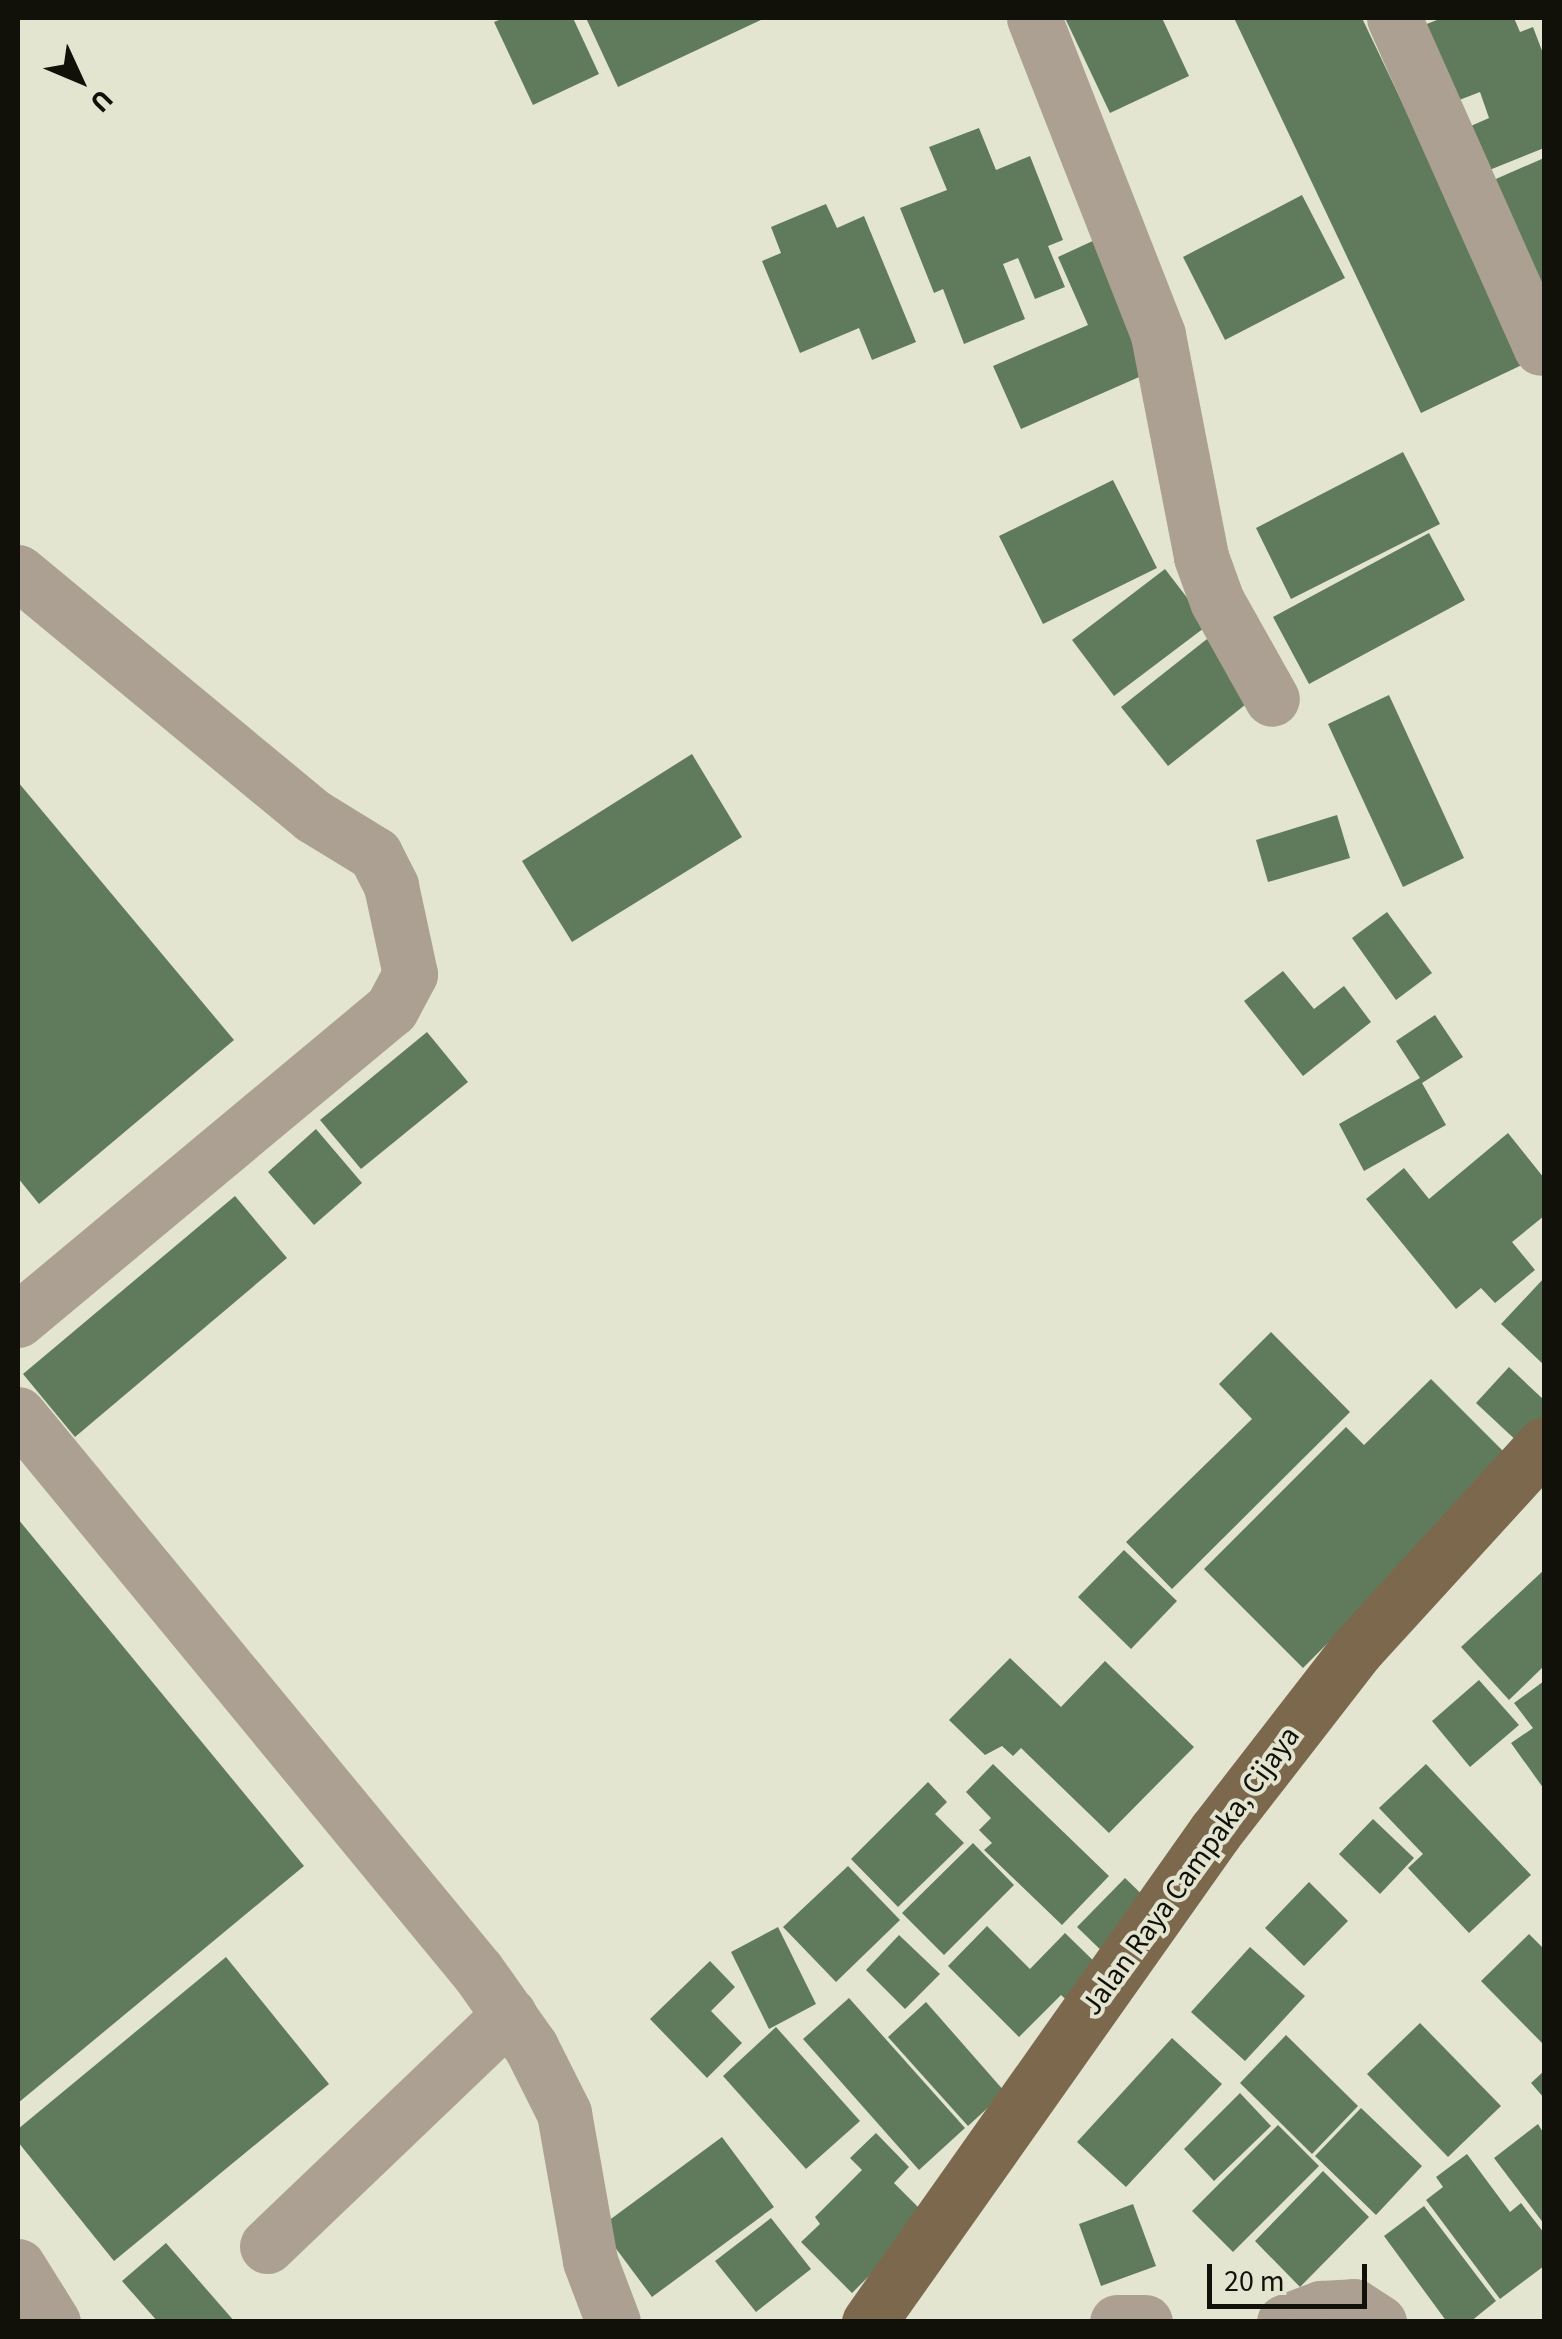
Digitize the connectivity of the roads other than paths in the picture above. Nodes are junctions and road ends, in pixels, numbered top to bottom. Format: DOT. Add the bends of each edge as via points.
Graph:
graph roads {
  1 [pos="1034,18"];
  2 [pos="1394,18"];
  3 [pos="1541,348"];
  4 [pos="18,572"];
  5 [pos="1272,699"];
  6 [pos="18,1320"];
  7 [pos="18,1414"];
  8 [pos="1544,1444"];
  9 [pos="508,2016"];
  10 [pos="267,2246"];
  11 [pos="18,2266"];
  12 [pos="52,2322"];
  13 [pos="613,2322"];
  14 [pos="869,2322"];
  15 [pos="1117,2322"];
  16 [pos="1145,2322"];
  17 [pos="1284,2322"];
  18 [pos="1379,2322"];
  1 -- 5 [label="street" via="1158,335 1201,557 1216,601"];
  2 -- 3 [label="street"];
  4 -- 6 [label="street" via="313,816 375,854 390,886 410,974 392,1009"];
  7 -- 9 [label="street"];
  8 -- 14 [label="main road, Jalan Raya Campaka, Cijaya" via="1357,1649 1215,1832"];
  9 -- 10 [label="street"];
  9 -- 13 [label="street" via="564,2113 590,2260"];
  11 -- 12 [label="street"];
  15 -- 16 [label="street"];
  17 -- 18 [label="street" via="1321,2308 1354,2306"];
}
